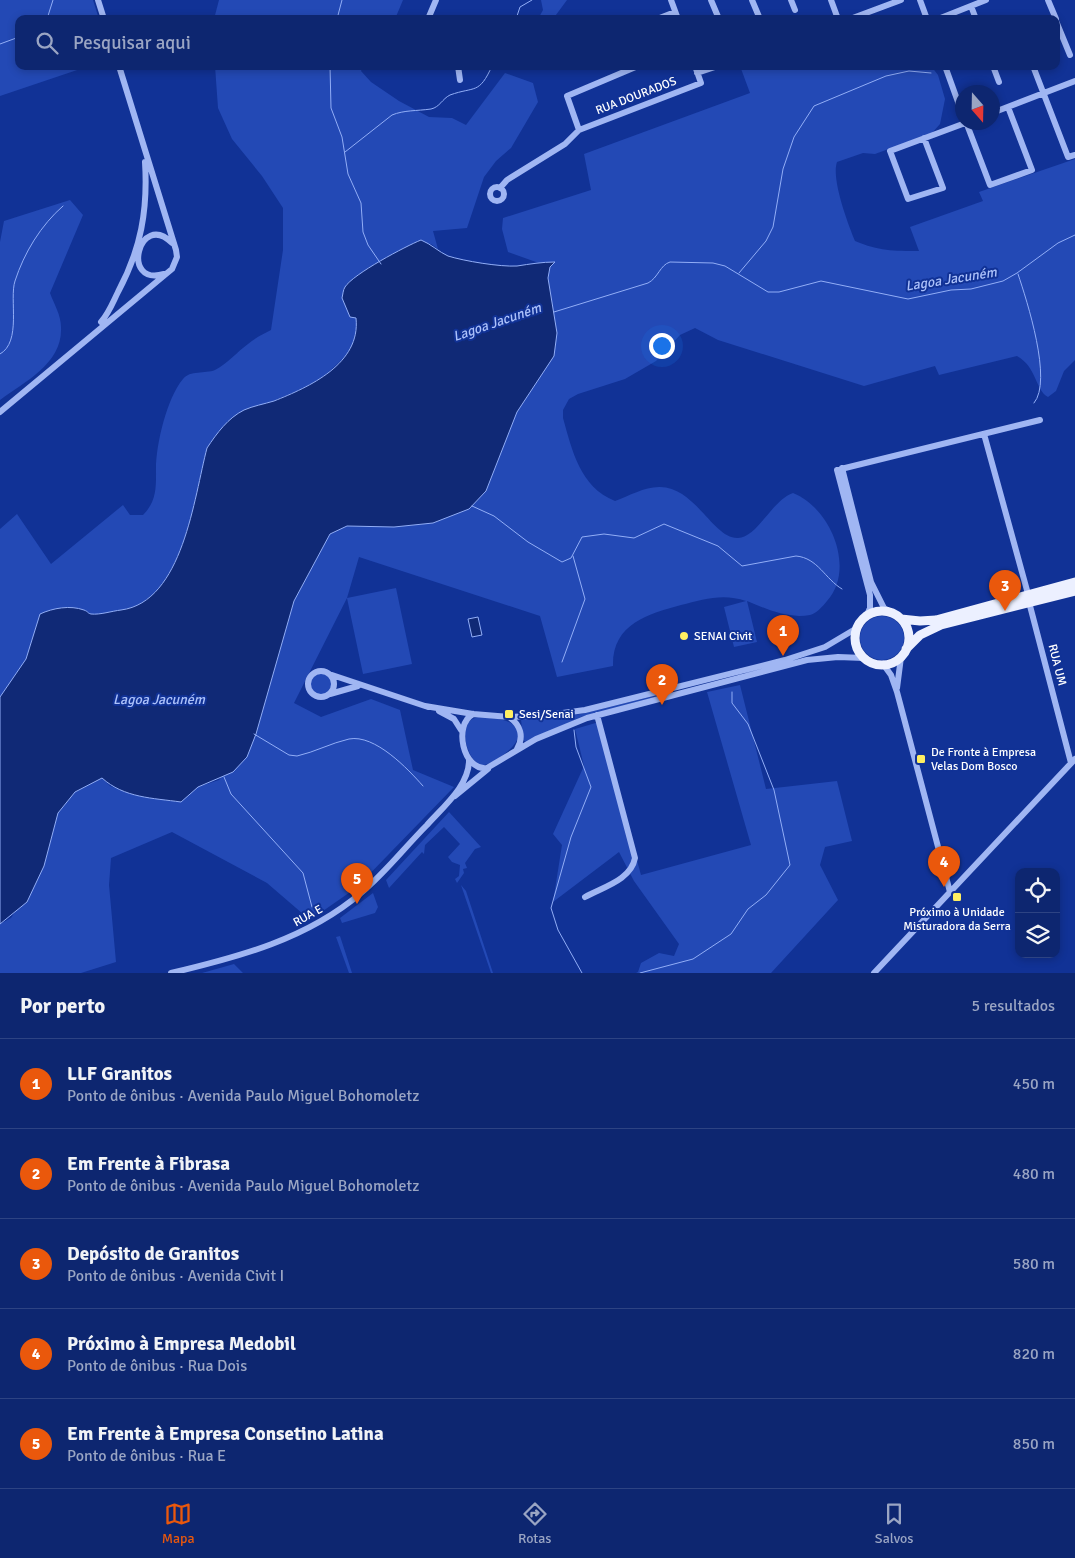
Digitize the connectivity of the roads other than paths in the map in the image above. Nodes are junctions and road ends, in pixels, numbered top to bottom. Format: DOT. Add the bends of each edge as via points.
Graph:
graph roads {
  1 [pos="98,0"];
  2 [pos="436,0"];
  3 [pos="671,0"];
  4 [pos="711,0"];
  5 [pos="752,0"];
  6 [pos="791,0"];
  7 [pos="831,0"];
  8 [pos="901,0"];
  9 [pos="920,0"];
  10 [pos="986,0"];
  11 [pos="1048,0"];
  12 [pos="971,6"];
  13 [pos="795,10"];
  14 [pos="103,15"];
  15 [pos="430,15"];
  16 [pos="676,15"];
  17 [pos="717,15"];
  18 [pos="758,15"];
  19 [pos="837,15"];
  20 [pos="861,15"];
  21 [pos="926,15"];
  22 [pos="948,15"];
  23 [pos="974,15"];
  24 [pos="1054,15"];
  25 [pos="1060,30"];
  26 [pos="1070,55"];
  27 [pos="119,70"];
  28 [pos="459,70"];
  29 [pos="621,70"];
  30 [pos="696,70"];
  31 [pos="708,70"];
  32 [pos="946,70"];
  33 [pos="994,70"];
  34 [pos="1034,70"];
  35 [pos="697,74"];
  36 [pos="460,80"];
  37 [pos="999,82"];
  38 [pos="1075,82"];
  39 [pos="955,94"];
  40 [pos="1043,94"];
  41 [pos="1008,107"];
  42 [pos="1000,110"];
  43 [pos="955,127"];
  44 [pos="580,130"];
  45 [pos="970,130"];
  46 [pos="924,138"];
  47 [pos="144,149"];
  48 [pos="1075,155"];
  49 [pos="500,188"];
  50 [pos="173,244"];
  51 [pos="137,251"];
  52 [pos="166,273"];
  53 [pos="89,336"];
  54 [pos="0,412"];
  55 [pos="1040,420"];
  56 [pos="984,434"];
  57 [pos="839,469"];
  58 [pos="1075,582"];
  59 [pos="1075,591"];
  60 [pos="1028,598"];
  61 [pos="868,616"];
  62 [pos="898,616"];
  63 [pos="857,628"];
  64 [pos="903,653"];
  65 [pos="864,658"];
  66 [pos="883,664"];
  67 [pos="330,674"];
  68 [pos="361,685"];
  69 [pos="897,692"];
  70 [pos="328,695"];
  71 [pos="425,706"];
  72 [pos="473,714"];
  73 [pos="597,715"];
  74 [pos="507,717"];
  75 [pos="461,732"];
  76 [pos="516,750"];
  77 [pos="468,759"];
  78 [pos="1073,761"];
  79 [pos="490,767"];
  80 [pos="445,805"];
  81 [pos="950,892"];
  82 [pos="585,896"];
  83 [pos="171,973"];
  84 [pos="874,973"];
  1 -- 14 [label="street"];
  2 -- 15 [label="street"];
  3 -- 16 [label="street"];
  4 -- 17 [label="street"];
  5 -- 18 [label="street"];
  6 -- 13 [label="street"];
  7 -- 19 [label="street"];
  8 -- 20 [label="street"];
  9 -- 21 [label="street"];
  10 -- 12 [label="street"];
  11 -- 24 [label="street"];
  12 -- 22 [label="street"];
  12 -- 23 [label="street"];
  25 -- 26 [label="street"];
  27 -- 47 [label="street"];
  28 -- 36 [label="street"];
  29 -- 44 [label="street" via="566,96"];
  30 -- 35 [label="street"];
  31 -- 35 [label="street"];
  32 -- 39 [label="street"];
  33 -- 37 [label="street"];
  34 -- 40 [label="street"];
  35 -- 44 [label="street, RUA DOURADOS" via="701,83"];
  38 -- 40 [label="street"];
  40 -- 41 [label="street"];
  40 -- 48 [label="street" via="1068,157"];
  41 -- 42 [label="street"];
  41 -- 45 [label="street" via="1032,170 990,185"];
  43 -- 46 [label="street"];
  44 -- 49 [label="street, RUA DOURADOS" via="565,144 507,180"];
  46 -- 46 [label="street" via="943,188 908,199 890,151"];
  47 -- 50 [label="street"];
  47 -- 51 [label="street" via="146,187"];
  50 -- 51 [label="street" via="155,235 143,240"];
  50 -- 52 [label="street" via="177,257 172,269"];
  51 -- 52 [label="street" via="139,264 147,273"];
  51 -- 53 [label="street" via="106,317"];
  52 -- 53 [label="street"];
  53 -- 54 [label="street"];
  55 -- 56 [label="street"];
  56 -- 57 [label="street"];
  56 -- 60 [label="street, RUA UM"];
  57 -- 61 [label="street" via="870,595"];
  57 -- 62 [label="street" via="871,582 884,608"];
  58 -- 60 [label="main road"];
  59 -- 60 [label="main road"];
  60 -- 62 [label="main road" via="936,620 920,621"];
  60 -- 64 [label="main road" via="930,629"];
  60 -- 78 [label="street, RUA UM"];
  61 -- 62 [label="main road" via="880,611"];
  61 -- 63 [label="main road"];
  62 -- 64 [label="main road" via="908,633"];
  63 -- 65 [label="main road" via="856,642"];
  63 -- 74 [label="street" via="825,647 604,706 553,715"];
  64 -- 66 [label="main road"];
  64 -- 69 [label="street"];
  65 -- 66 [label="main road"];
  65 -- 73 [label="street" via="807,660"];
  66 -- 69 [label="street"];
  67 -- 68 [label="street"];
  67 -- 70 [label="street" via="334,685"];
  67 -- 70 [label="street" via="318,672 308,682 314,695"];
  68 -- 70 [label="street"];
  68 -- 71 [label="street"];
  69 -- 81 [label="street"];
  71 -- 72 [label="street"];
  71 -- 75 [label="street" via="452,717"];
  72 -- 74 [label="street"];
  72 -- 75 [label="street" via="464,722"];
  73 -- 76 [label="street"];
  73 -- 82 [label="street" via="635,858 627,875"];
  74 -- 76 [label="street" via="520,731"];
  75 -- 77 [label="street"];
  76 -- 79 [label="street"];
  77 -- 79 [label="street" via="477,767"];
  77 -- 80 [label="street, RUA E" via="464,779"];
  78 -- 81 [label="street"];
  79 -- 80 [label="street, RUA E"];
  80 -- 83 [label="street, RUA E" via="372,883 322,921 273,945"];
  81 -- 84 [label="street"];
}
